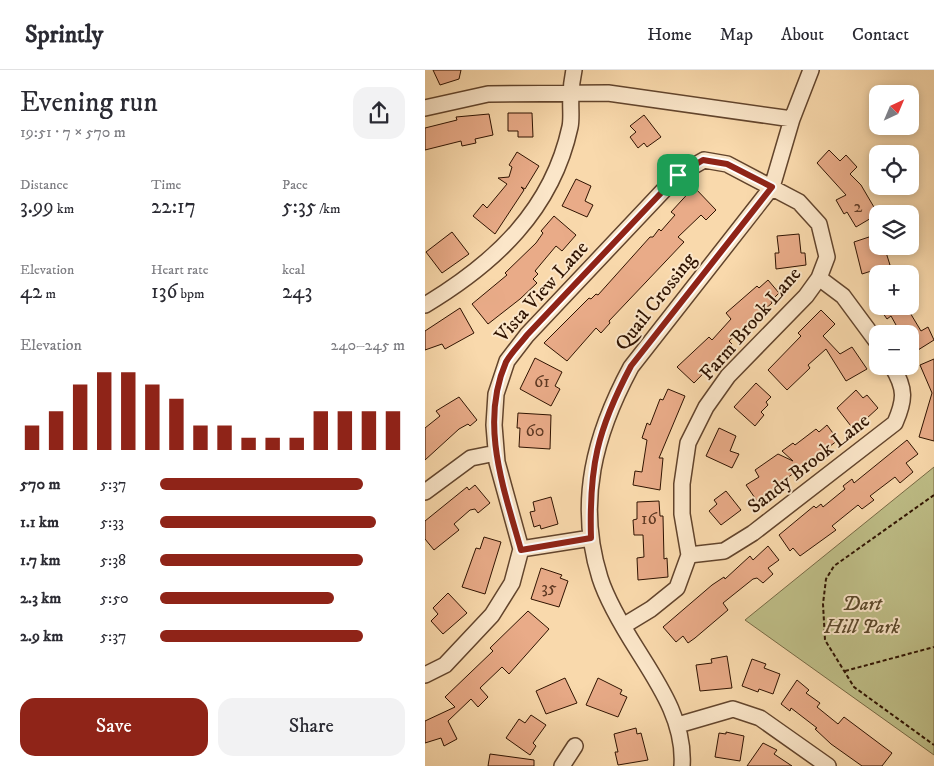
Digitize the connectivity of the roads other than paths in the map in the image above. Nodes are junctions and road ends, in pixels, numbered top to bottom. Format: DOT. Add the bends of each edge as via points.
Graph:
graph roads {
  1 [pos="573,70"];
  2 [pos="811,70"];
  3 [pos="571,94"];
  4 [pos="425,108"];
  5 [pos="792,119"];
  6 [pos="772,187"];
  7 [pos="819,278"];
  8 [pos="425,304"];
  9 [pos="869,331"];
  10 [pos="898,375"];
  11 [pos="496,454"];
  12 [pos="425,492"];
  13 [pos="591,538"];
  14 [pos="521,550"];
  15 [pos="689,556"];
  16 [pos="623,626"];
  17 [pos="425,675"];
  18 [pos="678,725"];
  19 [pos="575,746"];
  20 [pos="562,766"];
  21 [pos="682,766"];
  22 [pos="828,766"];
  1 -- 3 [label="street"];
  2 -- 5 [label="street, Quail Crossing"];
  3 -- 4 [label="street" via="488,94"];
  3 -- 5 [label="street" via="608,93"];
  3 -- 8 [label="street" via="571,126 555,174 524,225 497,254 460,284"];
  5 -- 6 [label="street, Quail Crossing"];
  6 -- 7 [label="street, Farm Brook Lane" via="799,202 819,224 827,257"];
  6 -- 11 [label="street, Vista View Lane" via="727,164 703,160 678,175 527,335 507,361 496,394 493,425"];
  6 -- 13 [label="street, Quail Crossing" via="631,366 613,400 600,434 593,467"];
  7 -- 9 [label="street" via="843,296"];
  7 -- 15 [label="street, Farm Brook Lane" via="806,296 728,376 706,407 689,443 682,491"];
  10 -- 15 [label="street, Sandy Brook Lane" via="902,382 903,404 895,423 753,533 724,551"];
  11 -- 12 [label="street" via="471,458"];
  11 -- 14 [label="street, Vista View Lane"];
  13 -- 14 [label="street"];
  13 -- 16 [label="street, Quail Crossing" via="600,579"];
  14 -- 17 [label="street, Vista View Lane" via="512,583 492,615 445,665"];
  15 -- 16 [label="street" via="677,588"];
  16 -- 18 [label="street, Quail Crossing"];
  18 -- 21 [label="street, Quail Crossing"];
  18 -- 22 [label="street" via="733,709 760,718"];
  19 -- 20 [label="street"];
}
